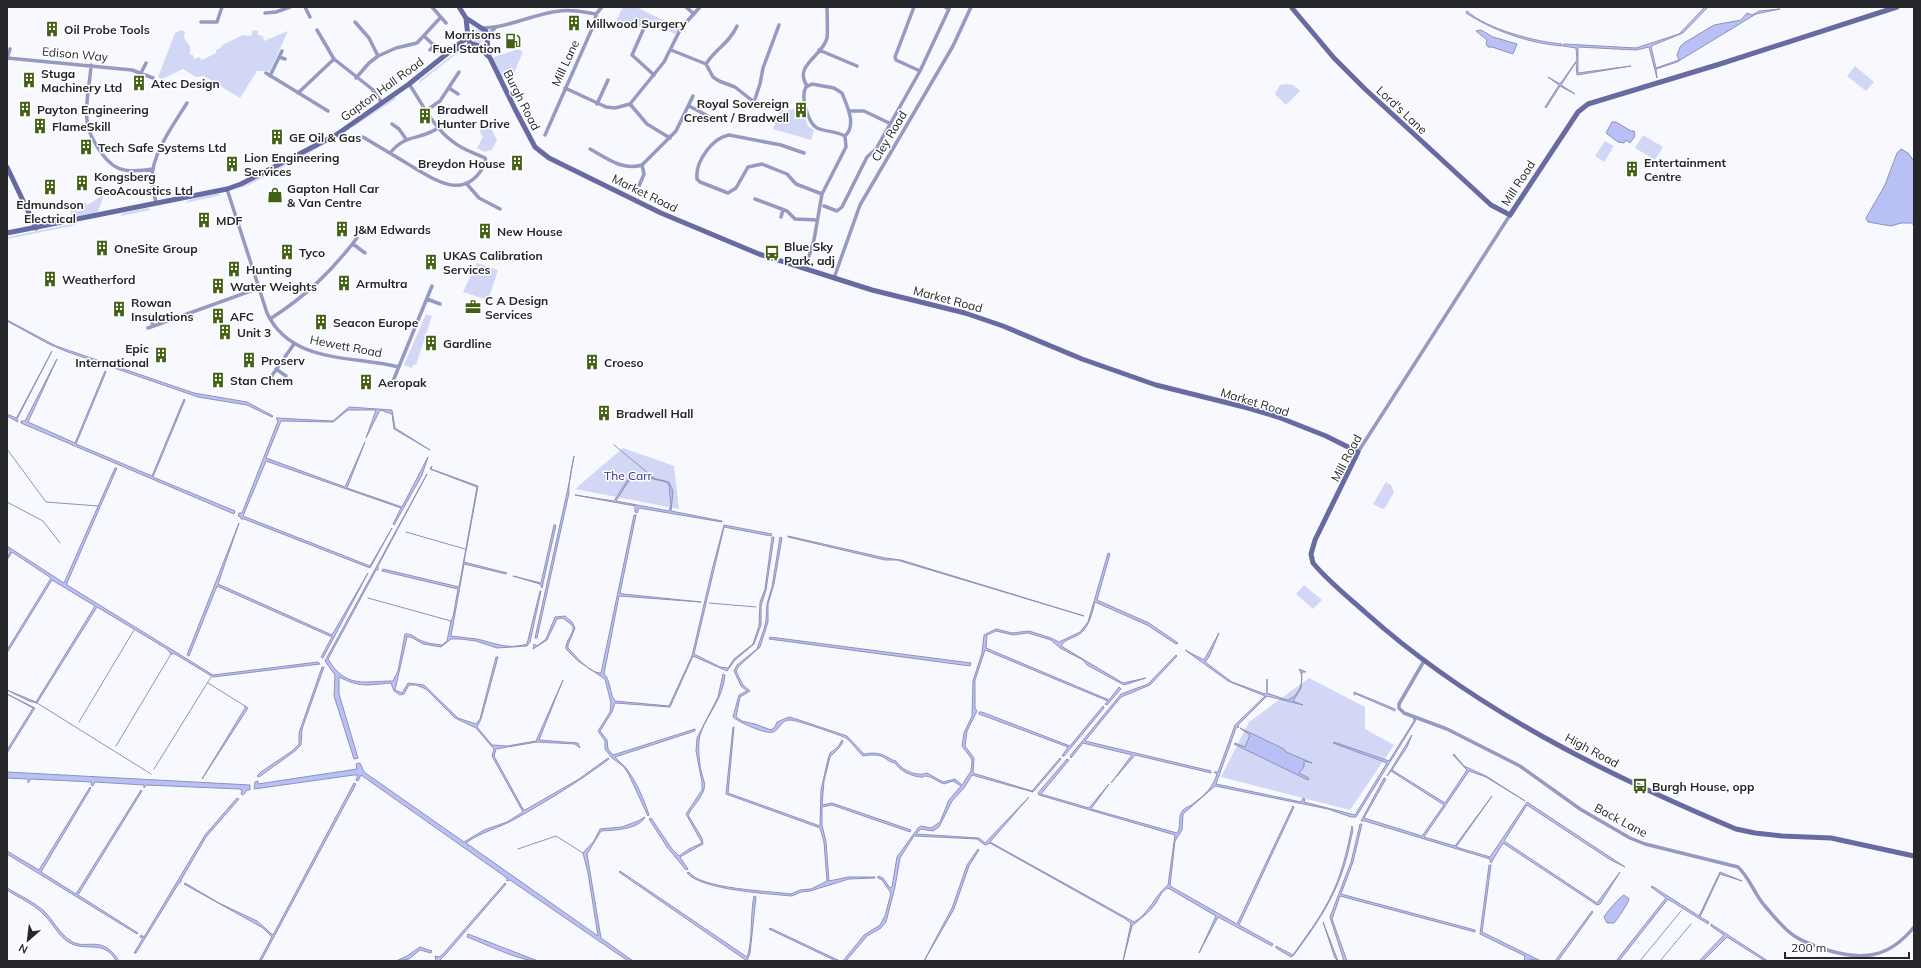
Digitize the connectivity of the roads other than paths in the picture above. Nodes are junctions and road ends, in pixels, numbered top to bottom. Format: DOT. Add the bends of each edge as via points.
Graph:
graph roads {
  1 [pos="222,7"];
  2 [pos="290,7"];
  3 [pos="305,7"];
  4 [pos="432,7"];
  5 [pos="459,7"];
  6 [pos="602,7"];
  7 [pos="686,7"];
  8 [pos="700,7"];
  9 [pos="827,7"];
  10 [pos="914,7"];
  11 [pos="945,7"];
  12 [pos="971,7"];
  13 [pos="1292,7"];
  14 [pos="1897,7"];
  15 [pos="265,13"];
  16 [pos="596,14"];
  17 [pos="694,14"];
  18 [pos="310,17"];
  19 [pos="441,17"];
  20 [pos="466,18"];
  21 [pos="201,22"];
  22 [pos="355,22"];
  23 [pos="446,23"];
  24 [pos="497,26"];
  25 [pos="737,26"];
  26 [pos="779,26"];
  27 [pos="479,27"];
  28 [pos="644,28"];
  29 [pos="317,30"];
  30 [pos="468,34"];
  31 [pos="424,36"];
  32 [pos="487,38"];
  33 [pos="434,45"];
  34 [pos="476,45"];
  35 [pos="10,48"];
  36 [pos="282,50"];
  37 [pos="430,50"];
  38 [pos="440,50"];
  39 [pos="671,50"];
  40 [pos="819,50"];
  41 [pos="447,53"];
  42 [pos="378,56"];
  43 [pos="489,56"];
  44 [pos="279,57"];
  45 [pos="7,59"];
  46 [pos="285,59"];
  47 [pos="334,59"];
  48 [pos="146,63"];
  49 [pos="706,64"];
  50 [pos="91,65"];
  51 [pos="857,66"];
  52 [pos="920,71"];
  53 [pos="459,72"];
  54 [pos="141,73"];
  55 [pos="654,75"];
  56 [pos="153,78"];
  57 [pos="356,78"];
  58 [pos="608,80"];
  59 [pos="409,84"];
  60 [pos="808,86"];
  61 [pos="449,88"];
  62 [pos="565,88"];
  63 [pos="298,93"];
  64 [pos="458,94"];
  65 [pos="693,96"];
  66 [pos="754,102"];
  67 [pos="187,103"];
  68 [pos="382,103"];
  69 [pos="598,104"];
  70 [pos="630,104"];
  71 [pos="688,106"];
  72 [pos="779,109"];
  73 [pos="426,110"];
  74 [pos="328,111"];
  75 [pos="849,111"];
  76 [pos="708,116"];
  77 [pos="889,123"];
  78 [pos="392,124"];
  79 [pos="542,127"];
  80 [pos="438,128"];
  81 [pos="548,130"];
  82 [pos="545,134"];
  83 [pos="845,136"];
  84 [pos="363,137"];
  85 [pos="406,138"];
  86 [pos="670,138"];
  87 [pos="590,149"];
  88 [pos="539,151"];
  89 [pos="390,153"];
  90 [pos="804,153"];
  91 [pos="642,165"];
  92 [pos="7,167"];
  93 [pos="153,169"];
  94 [pos="466,183"];
  95 [pos="639,186"];
  96 [pos="227,189"];
  97 [pos="822,194"];
  98 [pos="755,199"];
  99 [pos="156,203"];
  100 [pos="824,206"];
  101 [pos="500,209"];
  102 [pos="783,210"];
  103 [pos="1510,215"];
  104 [pos="781,217"];
  105 [pos="818,220"];
  106 [pos="36,228"];
  107 [pos="7,233"];
  108 [pos="357,238"];
  109 [pos="353,244"];
  110 [pos="365,253"];
  111 [pos="805,269"];
  112 [pos="834,278"];
  113 [pos="432,286"];
  114 [pos="259,288"];
  115 [pos="427,299"];
  116 [pos="440,304"];
  117 [pos="150,315"];
  118 [pos="270,319"];
  119 [pos="153,326"];
  120 [pos="148,328"];
  121 [pos="294,344"];
  122 [pos="399,367"];
  123 [pos="276,369"];
  124 [pos="286,376"];
  125 [pos="271,377"];
  126 [pos="391,386"];
  127 [pos="1358,452"];
  128 [pos="1311,558"];
  129 [pos="1424,661"];
  130 [pos="1914,856"];
  131 [pos="1914,927"];
  1 -- 21 [label="street" via="217,22"];
  2 -- 15 [label="street"];
  3 -- 18 [label="street"];
  4 -- 19 [label="street"];
  5 -- 20 [label="street, Burgh Road"];
  6 -- 16 [label="street, Mill Lane"];
  7 -- 17 [label="street"];
  8 -- 17 [label="street"];
  9 -- 40 [label="street" via="827,38"];
  10 -- 52 [label="street" via="895,58"];
  11 -- 52 [label="street" via="949,9"];
  12 -- 112 [label="street, Cley Road" via="952,46 860,205"];
  13 -- 103 [label="street, Lord's Lane" via="1334,58 1365,89 1491,205"];
  14 -- 103 [label="street, Mill Road" via="1588,104 1578,112"];
  16 -- 24 [label="street" via="557,11"];
  16 -- 62 [label="street, Mill Lane" via="595,22"];
  17 -- 39 [label="street" via="681,28"];
  19 -- 23 [label="street"];
  19 -- 31 [label="street"];
  20 -- 27 [label="street, Burgh Road"];
  20 -- 30 [label="street, Burgh Road"];
  22 -- 42 [label="street" via="369,38"];
  24 -- 27 [label="street"];
  24 -- 32 [label="street"];
  25 -- 49 [label="street" via="727,43 715,51"];
  26 -- 66 [label="street" via="763,68"];
  27 -- 30 [label="street" via="472,28"];
  27 -- 32 [label="street, Burgh Road" via="486,31"];
  28 -- 55 [label="street" via="632,54"];
  29 -- 47 [label="street"];
  30 -- 34 [label="street, Burgh Road"];
  30 -- 41 [label="street, Gapton Hall Road"];
  31 -- 33 [label="street"];
  31 -- 42 [label="street" via="417,43"];
  32 -- 34 [label="street"];
  32 -- 43 [label="street, Burgh Road"];
  33 -- 37 [label="street"];
  33 -- 38 [label="street"];
  34 -- 41 [label="street, Gapton Hall Road"];
  34 -- 43 [label="street, Burgh Road"];
  35 -- 45 [label="street, Edison Way"];
  36 -- 44 [label="street"];
  39 -- 49 [label="street"];
  39 -- 55 [label="street"];
  40 -- 51 [label="street"];
  40 -- 60 [label="street" via="804,71"];
  41 -- 59 [label="street, Gapton Hall Road"];
  42 -- 57 [label="street"];
  43 -- 88 [label="street, Burgh Road"];
  44 -- 46 [label="street"];
  44 -- 63 [label="street" via="268,75"];
  45 -- 50 [label="street, Edison Way"];
  47 -- 57 [label="street"];
  47 -- 63 [label="street"];
  48 -- 54 [label="street"];
  49 -- 66 [label="street" via="713,77 735,87"];
  50 -- 54 [label="street, Edison Way"];
  50 -- 93 [label="street" via="87,121 101,154 120,170 134,172"];
  52 -- 77 [label="street"];
  53 -- 61 [label="street"];
  54 -- 56 [label="street, Edison Way"];
  55 -- 70 [label="street"];
  57 -- 68 [label="street" via="372,89"];
  58 -- 69 [label="street"];
  59 -- 68 [label="street, Gapton Hall Road"];
  59 -- 73 [label="street"];
  60 -- 75 [label="street" via="812,84 840,90"];
  60 -- 83 [label="street" via="802,97 814,125"];
  61 -- 64 [label="street"];
  61 -- 73 [label="street" via="440,101"];
  62 -- 69 [label="street"];
  62 -- 81 [label="street, Mill Lane"];
  63 -- 74 [label="street"];
  65 -- 71 [label="street"];
  66 -- 72 [label="street"];
  67 -- 93 [label="street" via="167,137"];
  68 -- 96 [label="street, Gapton Hall Road" via="328,140"];
  69 -- 70 [label="street" via="616,108"];
  70 -- 86 [label="street" via="647,124"];
  71 -- 76 [label="street"];
  71 -- 86 [label="street"];
  73 -- 80 [label="street"];
  75 -- 77 [label="street" via="864,111"];
  75 -- 83 [label="street" via="850,127"];
  77 -- 100 [label="street" via="876,149 867,157 840,210"];
  78 -- 85 [label="street"];
  79 -- 81 [label="street"];
  80 -- 85 [label="street" via="423,136"];
  80 -- 94 [label="street" via="453,142 485,158 486,162 481,172"];
  81 -- 82 [label="street, Mill Lane"];
  83 -- 97 [label="street" via="846,147"];
  84 -- 89 [label="street"];
  85 -- 89 [label="street"];
  86 -- 91 [label="street"];
  87 -- 91 [label="street" via="621,166"];
  88 -- 111 [label="street, Market Road" via="665,215 759,254"];
  89 -- 94 [label="street" via="444,184 455,186"];
  90 -- 97 [label="street" via="780,145 728,135 708,148 698,168 697,179 728,193 736,188 748,167 762,164 787,174 796,184"];
  91 -- 95 [label="street" via="644,174"];
  92 -- 106 [label="street"];
  93 -- 99 [label="street" via="152,184"];
  94 -- 101 [label="street" via="479,198"];
  96 -- 99 [label="street, Gapton Hall Road"];
  96 -- 114 [label="street, Hewett Road"];
  97 -- 105 [label="street"];
  98 -- 102 [label="street"];
  99 -- 106 [label="street, Gapton Hall Road"];
  102 -- 104 [label="street"];
  102 -- 105 [label="street" via="795,219"];
  103 -- 127 [label="street, Mill Road"];
  105 -- 111 [label="street"];
  106 -- 107 [label="street, Gapton Hall Road"];
  108 -- 109 [label="street"];
  109 -- 110 [label="street"];
  109 -- 118 [label="street" via="298,301"];
  111 -- 112 [label="street, Market Road"];
  112 -- 127 [label="street, Market Road" via="1003,326 1082,359 1156,385 1278,417"];
  113 -- 115 [label="street"];
  114 -- 118 [label="street, Hewett Road"];
  114 -- 119 [label="street"];
  115 -- 116 [label="street"];
  115 -- 122 [label="street"];
  117 -- 119 [label="street"];
  118 -- 121 [label="street, Hewett Road" via="284,337"];
  119 -- 120 [label="street"];
  121 -- 122 [label="street, Hewett Road" via="312,351"];
  121 -- 123 [label="street"];
  122 -- 126 [label="street"];
  123 -- 124 [label="street"];
  123 -- 125 [label="street"];
  127 -- 128 [label="street, Mill Road" via="1315,540"];
  128 -- 129 [label="street, High Road" via="1317,568 1336,586"];
  129 -- 130 [label="street, High Road" via="1485,702 1584,759 1736,828 1782,836 1831,838"];
  129 -- 131 [label="street, Back Lane" via="1399,704 1404,713 1448,729 1520,766 1580,809 1630,838 1738,867 1763,903 1795,937 1837,953 1866,956 1890,950 1904,940"];
}
